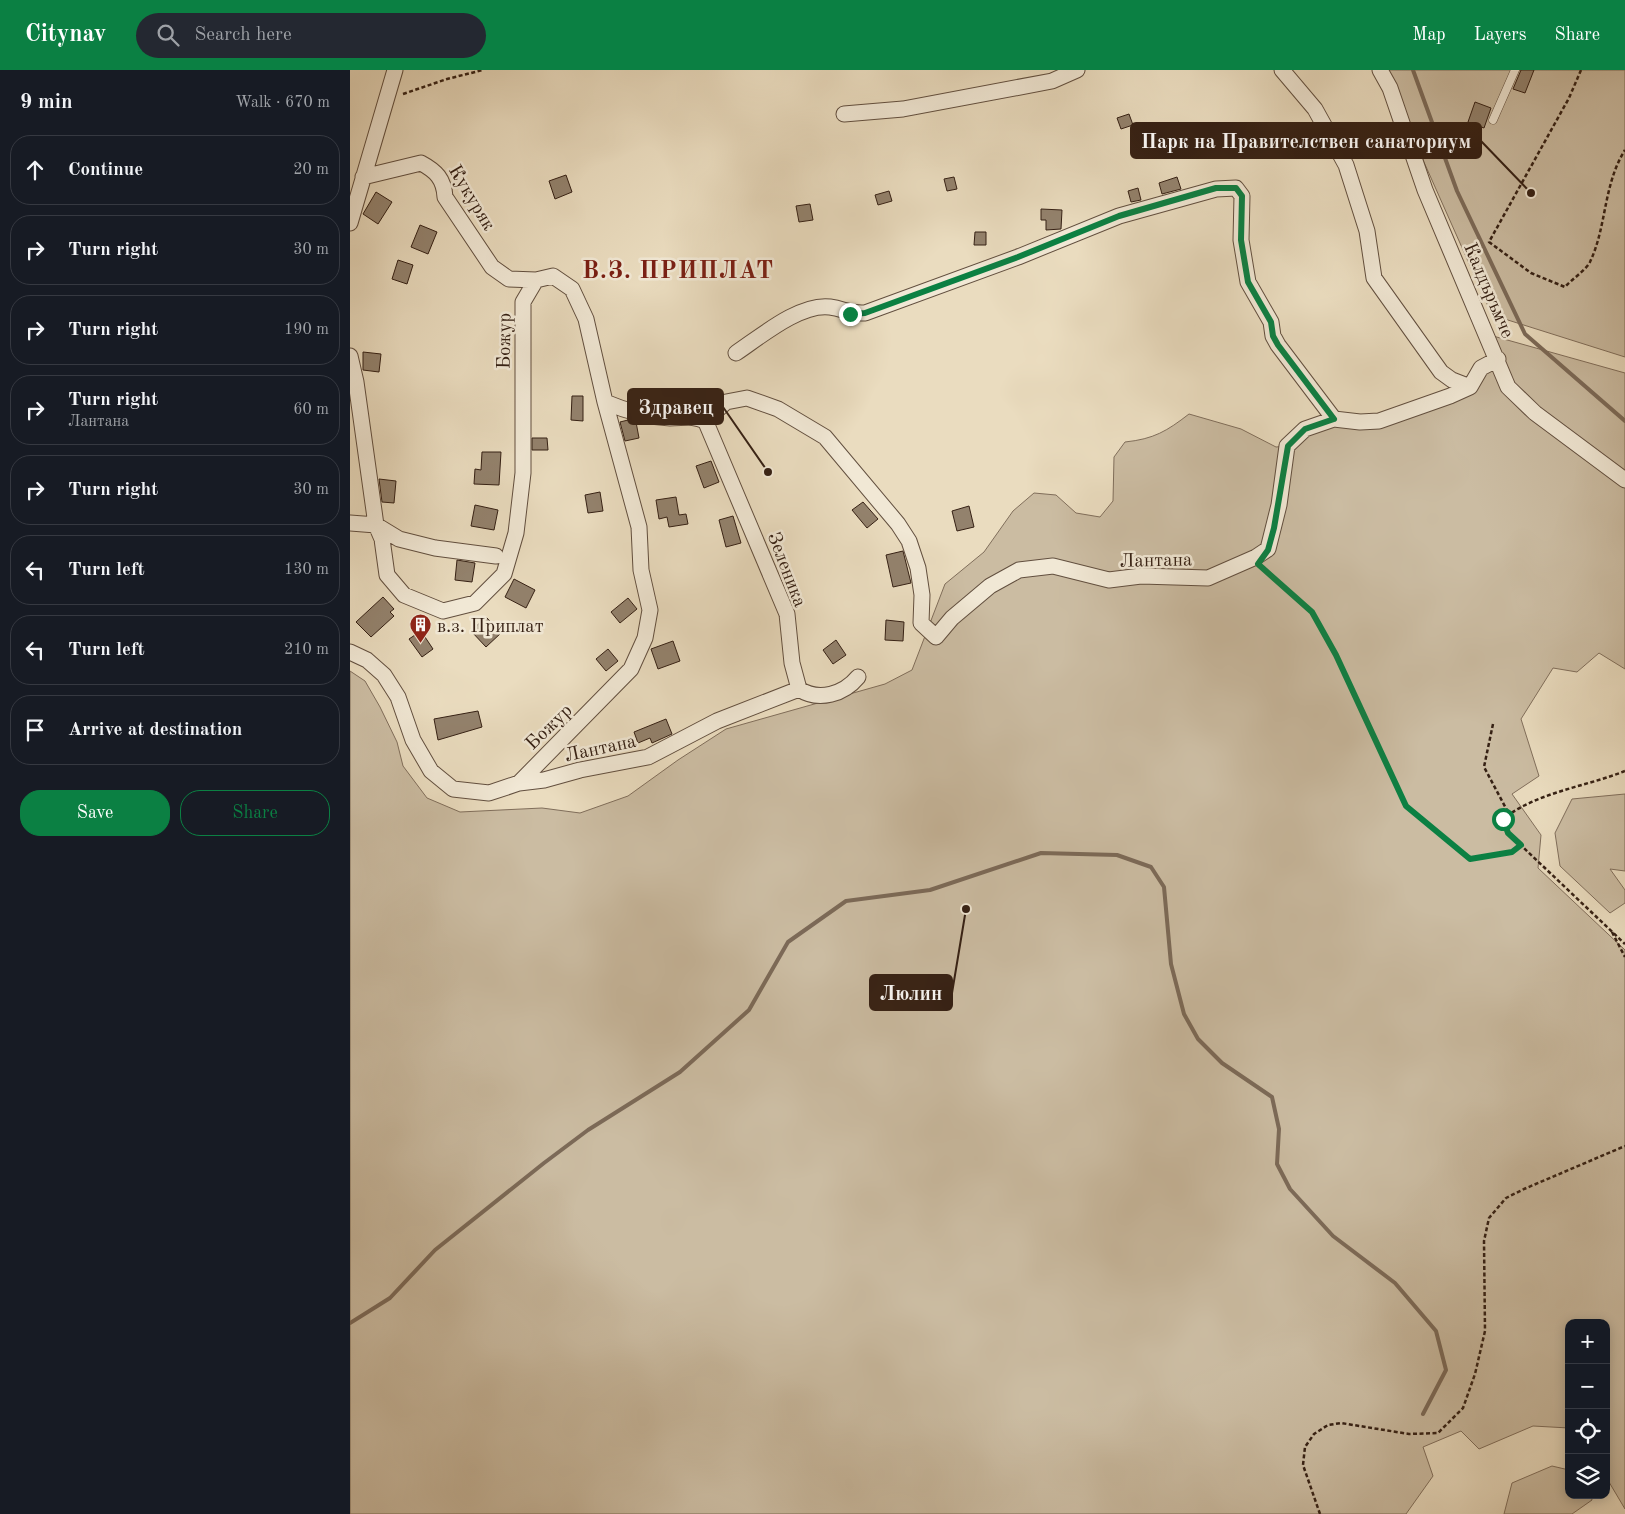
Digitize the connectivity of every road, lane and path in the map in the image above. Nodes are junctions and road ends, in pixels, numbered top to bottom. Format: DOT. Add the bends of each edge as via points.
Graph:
graph roads {
  1 [pos="395,70"];
  2 [pos="483,70"];
  3 [pos="1077,70"];
  4 [pos="1282,70"];
  5 [pos="1380,70"];
  6 [pos="1515,70"];
  7 [pos="1582,70"];
  8 [pos="388,99"];
  9 [pos="844,114"];
  10 [pos="1493,120"];
  11 [pos="1625,150"];
  12 [pos="363,177"];
  13 [pos="350,223"];
  14 [pos="536,280"];
  15 [pos="736,353"];
  16 [pos="350,356"];
  17 [pos="1498,359"];
  18 [pos="1470,388"];
  19 [pos="605,402"];
  20 [pos="702,414"];
  21 [pos="1334,419"];
  22 [pos="1625,480"];
  23 [pos="350,523"];
  24 [pos="376,525"];
  25 [pos="1268,550"];
  26 [pos="496,556"];
  27 [pos="1258,564"];
  28 [pos="350,652"];
  29 [pos="858,677"];
  30 [pos="799,689"];
  31 [pos="1493,724"];
  32 [pos="1625,772"];
  33 [pos="519,783"];
  34 [pos="1509,814"];
  35 [pos="1521,845"];
  36 [pos="1611,930"];
  37 [pos="1625,944"];
  38 [pos="1625,957"];
  39 [pos="1625,1146"];
  40 [pos="1320,1514"];
  1 -- 8 [label="street"];
  2 -- 8 [label="path"];
  3 -- 9 [label="street" via="1052,81 912,107"];
  4 -- 18 [label="street" via="1315,109 1346,165 1367,231 1374,278 1440,372"];
  5 -- 17 [label="street, Калдъръмче" via="1390,88 1425,190"];
  6 -- 10 [label="lane"];
  7 -- 11 [label="path" via="1489,242 1531,273 1565,286 1589,263 1606,195"];
  8 -- 12 [label="street"];
  12 -- 13 [label="street"];
  12 -- 14 [label="street, Кукуряк" via="421,163 433,170 444,184 445,197 492,267 509,279"];
  14 -- 19 [label="street, Божур" via="553,276 572,289 586,319"];
  14 -- 24 [label="street, Божур" via="523,302 523,473 516,533 504,574 475,603 443,611 404,595 387,575 382,539"];
  15 -- 21 [label="street" via="808,309 830,306 850,314 865,313 1119,216 1216,188 1236,188 1242,196 1241,240 1248,282 1271,322 1278,345"];
  16 -- 24 [label="street, Божур"];
  17 -- 18 [label="street" via="1482,368"];
  17 -- 22 [label="street, Калдъръмче" via="1508,387 1535,413"];
  18 -- 21 [label="street" via="1379,421"];
  19 -- 20 [label="street" via="636,414 671,418"];
  19 -- 33 [label="street, Божур" via="639,527 641,570 650,610 645,638 631,669"];
  20 -- 25 [label="street, Лантана" via="726,402 747,398 778,409 825,436 910,541 922,595 921,623 936,638 952,618 990,586 1019,570 1054,566 1109,580 1141,576 1208,578"];
  20 -- 30 [label="street, Зеленика" via="787,614 792,663"];
  21 -- 25 [label="street" via="1305,429 1288,446"];
  23 -- 24 [label="street"];
  24 -- 26 [label="street" via="399,539 435,548"];
  25 -- 27 [label="street"];
  27 -- 35 [label="path" via="1312,612 1336,655 1406,806 1470,859 1512,852"];
  28 -- 33 [label="street, Лантана" via="367,660 384,675 398,697 413,740 431,771 446,783 453,788 489,793"];
  29 -- 30 [label="street" via="850,686 834,694 807,694"];
  30 -- 33 [label="street, Лантана" via="717,721 648,757"];
  31 -- 34 [label="path" via="1484,767"];
  32 -- 34 [label="path" via="1544,797"];
  34 -- 35 [label="path" via="1503,819 1508,833"];
  35 -- 36 [label="path"];
  36 -- 37 [label="path"];
  36 -- 38 [label="path"];
  39 -- 40 [label="path" via="1524,1188 1506,1198 1489,1218 1484,1241 1485,1331 1476,1374 1463,1408 1438,1432 1409,1434 1341,1423 1328,1425 1314,1434 1305,1447 1303,1465"];
}
